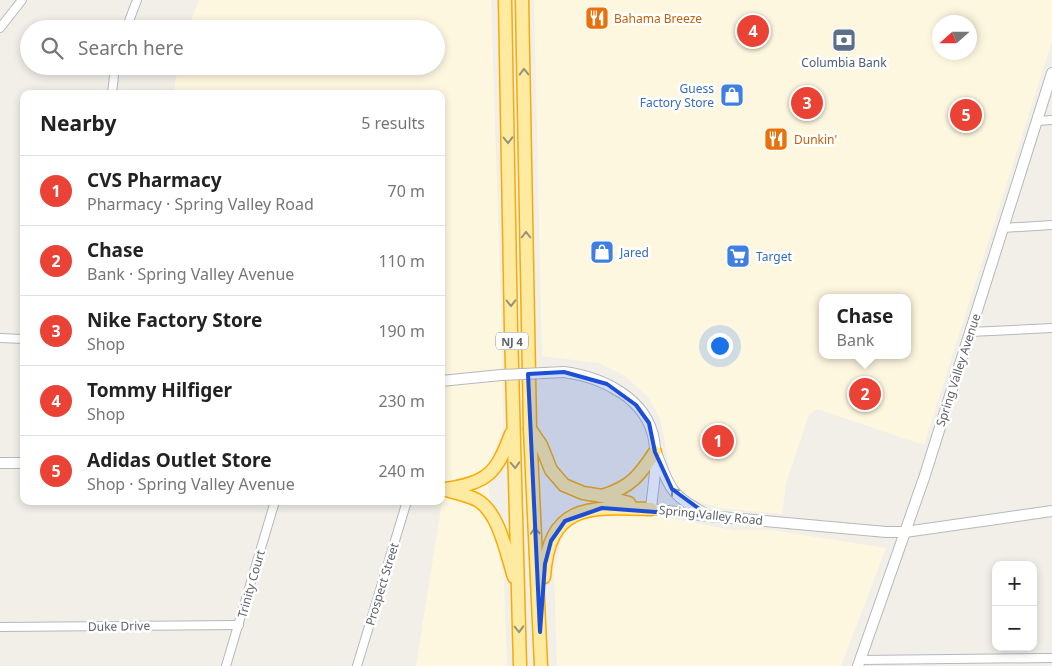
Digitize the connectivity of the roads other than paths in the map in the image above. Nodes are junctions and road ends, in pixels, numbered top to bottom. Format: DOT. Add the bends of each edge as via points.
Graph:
graph roads {
  1 [pos="22,0"];
  2 [pos="137,0"];
  3 [pos="505,0"];
  4 [pos="522,0"];
  5 [pos="129,20"];
  6 [pos="0,28"];
  7 [pos="1052,73"];
  8 [pos="115,75"];
  9 [pos="113,90"];
  10 [pos="1052,120"];
  11 [pos="1037,121"];
  12 [pos="1052,225"];
  13 [pos="1003,228"];
  14 [pos="1052,328"];
  15 [pos="970,332"];
  16 [pos="0,338"];
  17 [pos="20,340"];
  18 [pos="445,381"];
  19 [pos="514,427"];
  20 [pos="530,429"];
  21 [pos="655,452"];
  22 [pos="20,463"];
  23 [pos="0,464"];
  24 [pos="445,489"];
  25 [pos="445,490"];
  26 [pos="602,496"];
  27 [pos="274,505"];
  28 [pos="406,505"];
  29 [pos="651,509"];
  30 [pos="1052,511"];
  31 [pos="709,516"];
  32 [pos="905,532"];
  33 [pos="518,591"];
  34 [pos="239,625"];
  35 [pos="0,627"];
  36 [pos="540,632"];
  37 [pos="1052,658"];
  38 [pos="859,663"];
  39 [pos="226,666"];
  40 [pos="357,666"];
  41 [pos="520,666"];
  42 [pos="541,666"];
  1 -- 6 [label="street"];
  2 -- 5 [label="street"];
  3 -- 19 [label="highway, NJ 4, one-way"];
  20 -- 4 [label="highway, NJ 4, one-way"];
  7 -- 11 [label="street, Spring Valley Avenue"];
  8 -- 9 [label="street"];
  10 -- 11 [label="street"];
  11 -- 13 [label="street, Spring Valley Avenue"];
  12 -- 13 [label="street"];
  13 -- 15 [label="street, Spring Valley Avenue"];
  14 -- 15 [label="street"];
  15 -- 32 [label="street, Spring Valley Avenue"];
  16 -- 17 [label="street"];
  18 -- 21 [label="street, Spring Valley Road, bridge" via="564,372 607,384 636,405 645,417"];
  19 -- 24 [label="highway" via="494,469 474,484"];
  19 -- 33 [label="highway, NJ 4, one-way"];
  20 -- 26 [label="highway" via="559,480 576,491"];
  36 -- 20 [label="highway, NJ 4, one-way"];
  21 -- 26 [label="highway" via="631,483"];
  21 -- 29 [label="street, Spring Valley Road"];
  31 -- 21 [label="street, one-way" via="675,494"];
  22 -- 23 [label="street"];
  25 -- 33 [label="highway" via="478,501 489,510 502,538"];
  26 -- 29 [label="highway"];
  27 -- 34 [label="street, Trinity Court"];
  28 -- 40 [label="street, Prospect Street"];
  29 -- 31 [label="street, Spring Valley Road"];
  29 -- 36 [label="highway" via="602,508 579,513 565,521 555,534 546,556"];
  30 -- 32 [label="street, Spring Valley Road"];
  31 -- 32 [label="street, Spring Valley Road"];
  32 -- 38 [label="street, Spring Valley Avenue"];
  33 -- 41 [label="highway, NJ 4, one-way"];
  34 -- 35 [label="street, Duke Drive"];
  34 -- 39 [label="street, Trinity Court"];
  36 -- 42 [label="highway, NJ 4"];
  37 -- 38 [label="street"];
}
